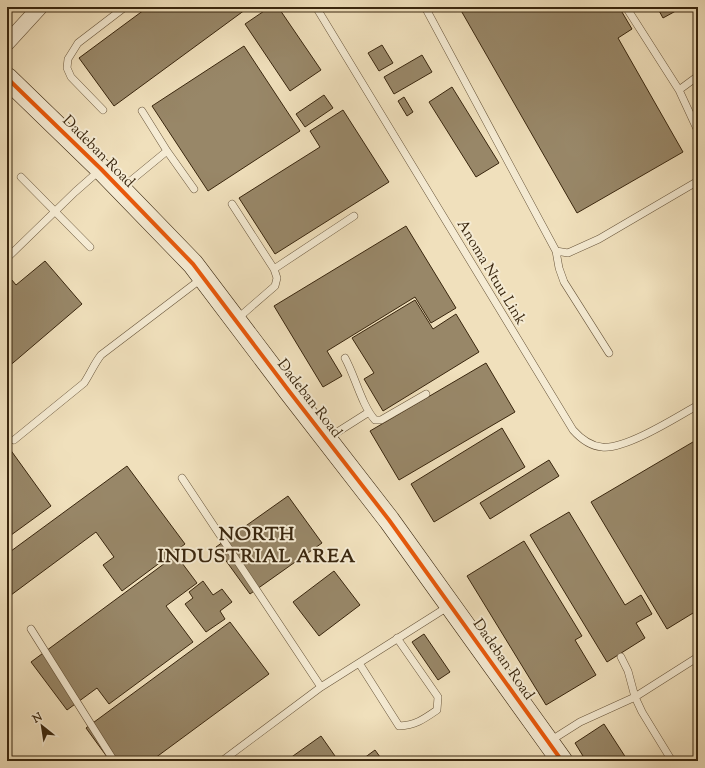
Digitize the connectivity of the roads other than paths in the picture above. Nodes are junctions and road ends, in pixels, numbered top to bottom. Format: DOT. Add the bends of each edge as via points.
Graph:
graph roads {
  1 [pos="40,7"];
  2 [pos="125,7"];
  3 [pos="316,7"];
  4 [pos="425,7"];
  5 [pos="626,7"];
  6 [pos="7,43"];
  7 [pos="698,76"];
  8 [pos="7,78"];
  9 [pos="679,90"];
  10 [pos="103,110"];
  11 [pos="142,111"];
  12 [pos="698,131"];
  13 [pos="167,151"];
  14 [pos="101,169"];
  15 [pos="21,177"];
  16 [pos="698,181"];
  17 [pos="194,189"];
  18 [pos="120,190"];
  19 [pos="232,204"];
  20 [pos="55,211"];
  21 [pos="354,216"];
  22 [pos="90,247"];
  23 [pos="556,251"];
  24 [pos="7,258"];
  25 [pos="274,269"];
  26 [pos="202,277"];
  27 [pos="235,320"];
  28 [pos="609,353"];
  29 [pos="344,358"];
  30 [pos="426,394"];
  31 [pos="698,405"];
  32 [pos="369,412"];
  33 [pos="326,439"];
  34 [pos="14,440"];
  35 [pos="182,478"];
  36 [pos="450,605"];
  37 [pos="31,629"];
  38 [pos="397,638"];
  39 [pos="621,657"];
  40 [pos="698,657"];
  41 [pos="359,663"];
  42 [pos="321,687"];
  43 [pos="635,697"];
  44 [pos="548,742"];
  45 [pos="114,761"];
  46 [pos="222,761"];
  47 [pos="562,761"];
  48 [pos="672,761"];
  1 -- 6 [label="street"];
  2 -- 10 [label="lane" via="78,43 68,58 67,68 71,77"];
  3 -- 31 [label="lane, Anoma Ntuu Link" via="577,435 592,445 612,447 630,441"];
  4 -- 23 [label="lane"];
  5 -- 9 [label="lane"];
  7 -- 9 [label="lane"];
  8 -- 14 [label="street, Dadeban Road"];
  9 -- 12 [label="lane"];
  11 -- 13 [label="lane"];
  13 -- 17 [label="lane"];
  13 -- 18 [label="lane"];
  14 -- 18 [label="street, Dadeban Road"];
  14 -- 20 [label="lane"];
  15 -- 20 [label="lane"];
  16 -- 23 [label="lane" via="599,239 568,253"];
  18 -- 26 [label="street, Dadeban Road" via="193,264"];
  19 -- 25 [label="lane"];
  20 -- 22 [label="lane"];
  20 -- 24 [label="lane"];
  21 -- 25 [label="lane"];
  23 -- 28 [label="lane" via="564,282"];
  25 -- 27 [label="lane" via="277,278 275,286"];
  26 -- 27 [label="street, Dadeban Road"];
  26 -- 34 [label="lane" via="101,356 84,383"];
  27 -- 33 [label="street, Dadeban Road"];
  29 -- 32 [label="lane"];
  30 -- 32 [label="lane" via="379,421"];
  32 -- 33 [label="lane"];
  33 -- 36 [label="street, Dadeban Road"];
  35 -- 42 [label="lane"];
  36 -- 38 [label="lane"];
  36 -- 44 [label="street, Dadeban Road"];
  37 -- 45 [label="lane"];
  38 -- 41 [label="lane"];
  38 -- 41 [label="lane" via="438,697 438,710 418,722 399,726"];
  39 -- 43 [label="lane" via="628,670"];
  40 -- 43 [label="lane"];
  41 -- 42 [label="lane"];
  42 -- 46 [label="lane"];
  43 -- 44 [label="lane" via="586,720"];
  43 -- 48 [label="lane"];
  44 -- 47 [label="street, Dadeban Road"];
}
